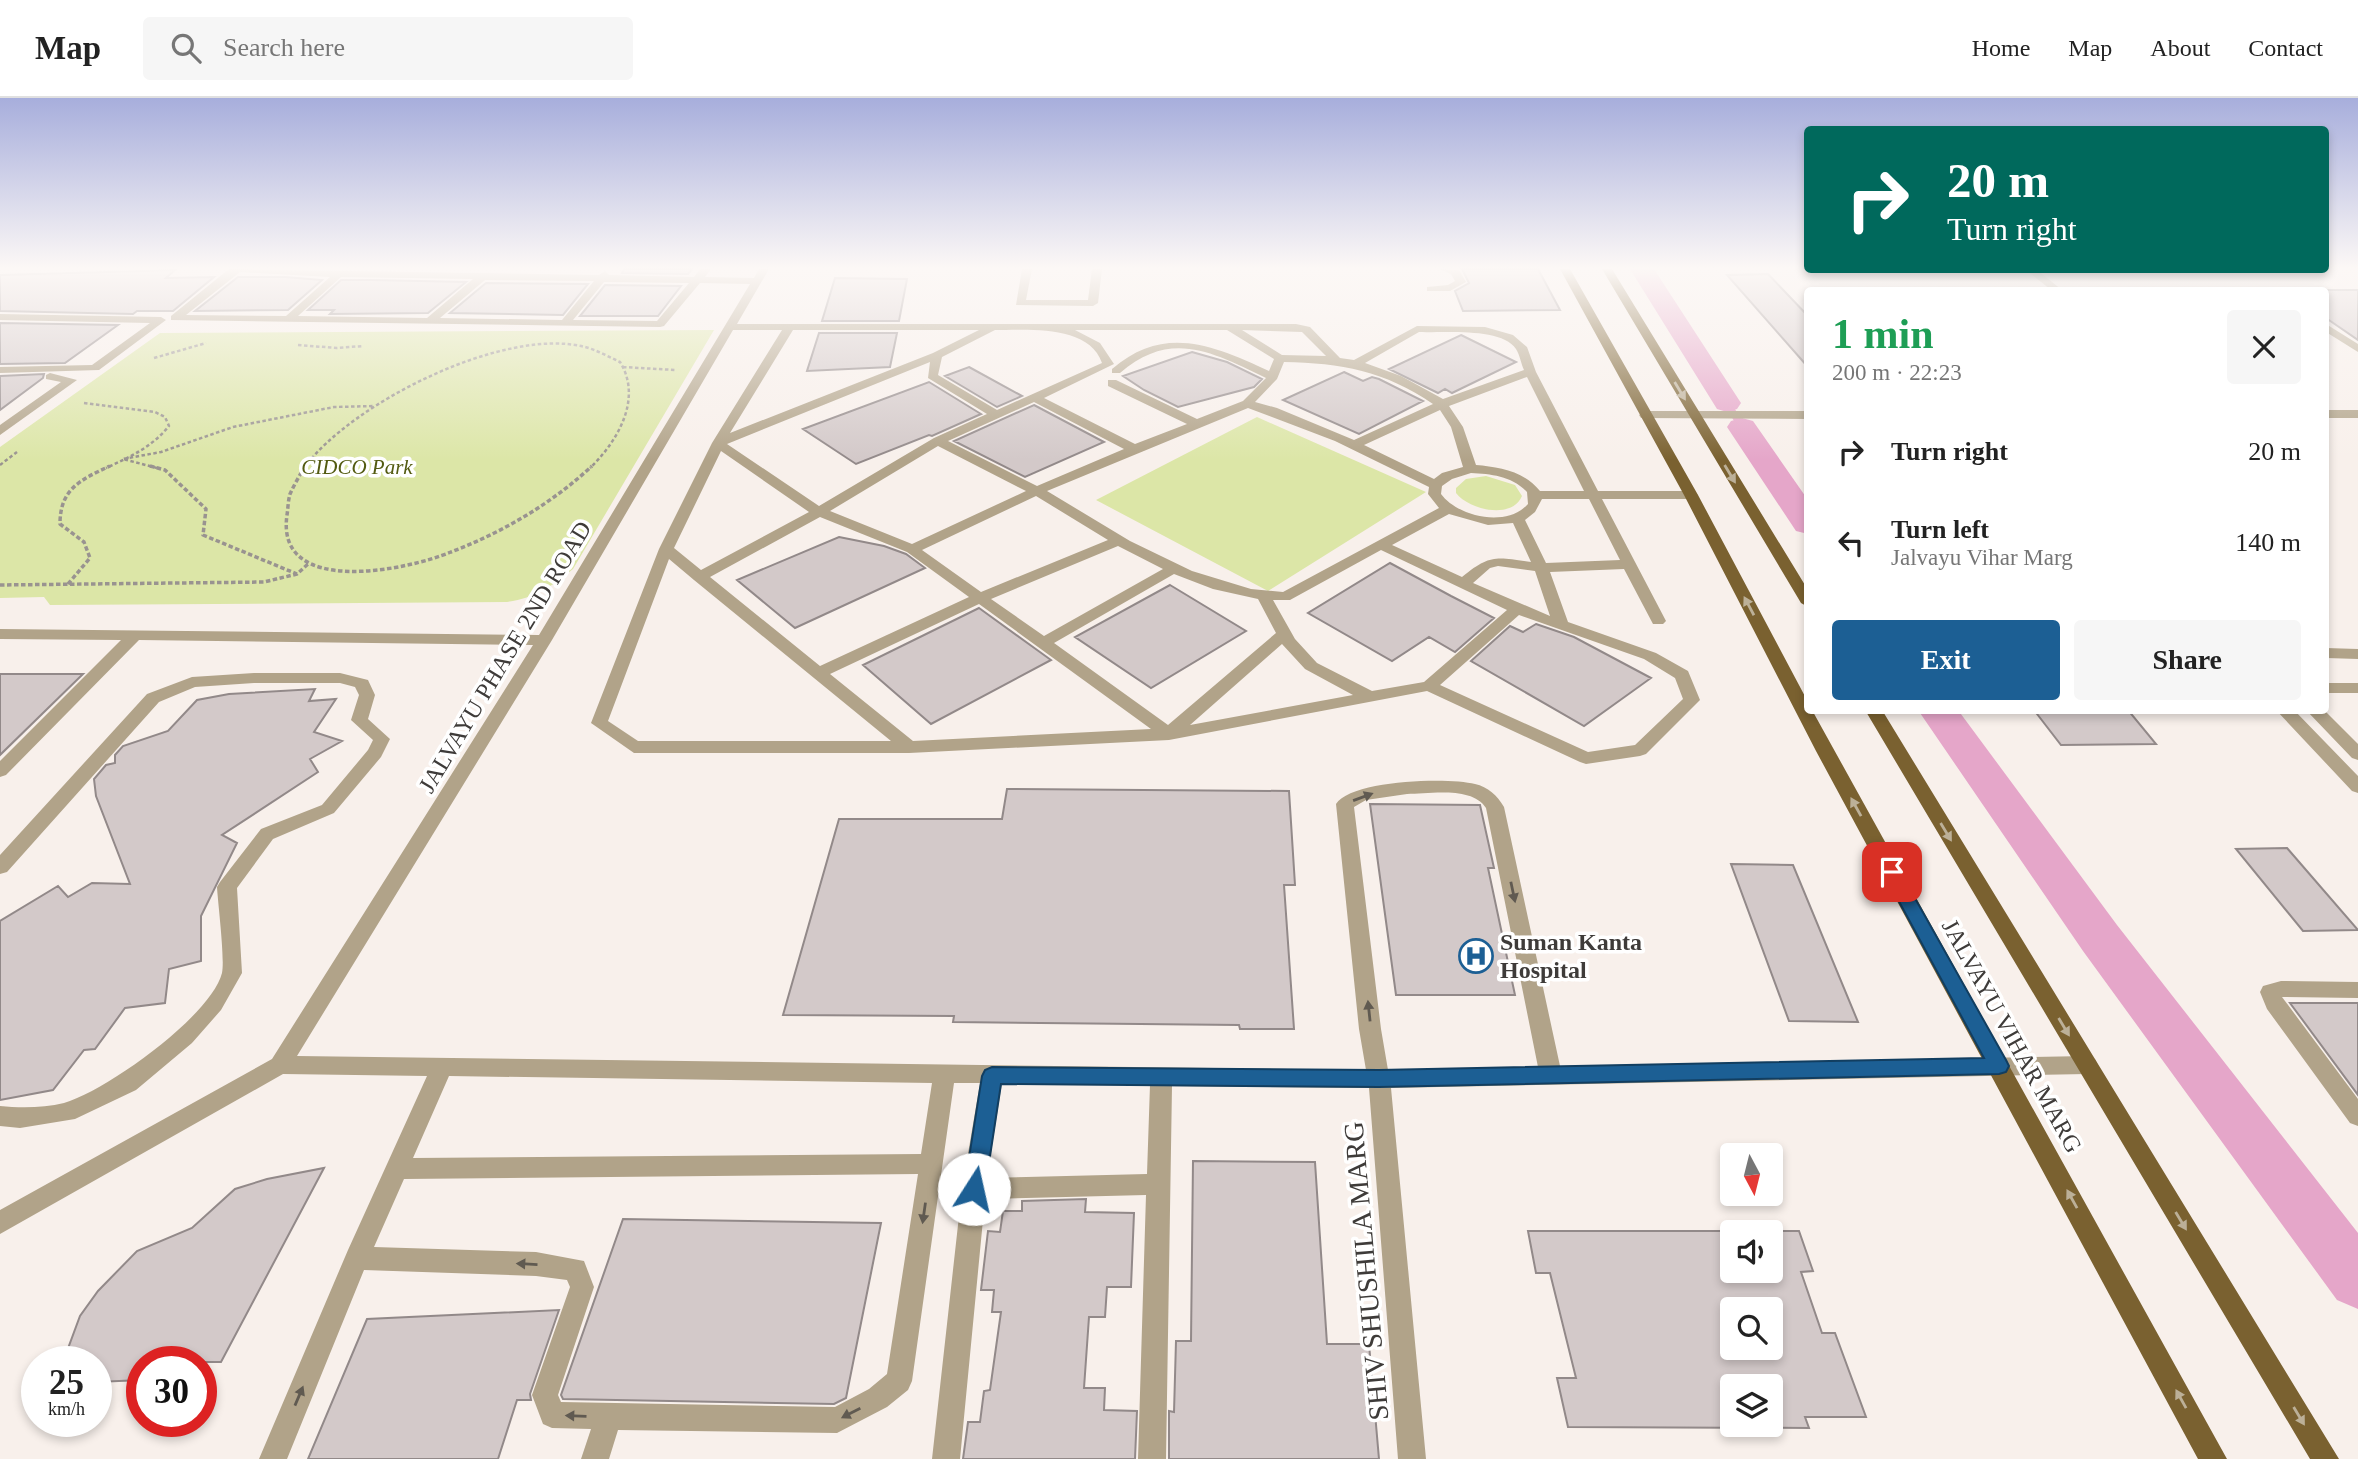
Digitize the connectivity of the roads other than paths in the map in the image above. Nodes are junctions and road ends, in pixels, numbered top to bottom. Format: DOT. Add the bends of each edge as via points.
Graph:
graph roads {
  1 [pos="144,333"];
  2 [pos="726,333"];
  3 [pos="787,333"];
  4 [pos="984,333"];
  5 [pos="1070,333"];
  6 [pos="1239,333"];
  7 [pos="1310,333"];
  8 [pos="1412,333"];
  9 [pos="1494,333"];
  10 [pos="1599,333"];
  11 [pos="1645,333"];
  12 [pos="2334,333"];
  13 [pos="2358,349"];
  14 [pos="937,355"];
  15 [pos="1280,358"];
  16 [pos="1335,359"];
  17 [pos="1358,362"];
  18 [pos="0,370"];
  19 [pos="1530,372"];
  20 [pos="1273,377"];
  21 [pos="0,378"];
  22 [pos="1035,398"];
  23 [pos="1247,404"];
  24 [pos="1441,404"];
  25 [pos="996,414"];
  26 [pos="2329,414"];
  27 [pos="2358,414"];
  28 [pos="1645,415"];
  29 [pos="1695,415"];
  30 [pos="1804,415"];
  31 [pos="1197,424"];
  32 [pos="0,431"];
  33 [pos="938,442"];
  34 [pos="718,443"];
  35 [pos="1354,445"];
  36 [pos="1134,449"];
  37 [pos="1470,469"];
  38 [pos="1436,485"];
  39 [pos="1590,490"];
  40 [pos="1688,490"];
  41 [pos="1037,491"];
  42 [pos="1533,491"];
  43 [pos="1447,509"];
  44 [pos="819,512"];
  45 [pos="1517,518"];
  46 [pos="1119,540"];
  47 [pos="1381,545"];
  48 [pos="666,549"];
  49 [pos="912,549"];
  50 [pos="1629,564"];
  51 [pos="1541,568"];
  52 [pos="1173,569"];
  53 [pos="699,576"];
  54 [pos="1463,584"];
  55 [pos="1804,596"];
  56 [pos="982,597"];
  57 [pos="1264,597"];
  58 [pos="1517,609"];
  59 [pos="1658,621"];
  60 [pos="1561,624"];
  61 [pos="0,634"];
  62 [pos="136,634"];
  63 [pos="1284,634"];
  64 [pos="544,640"];
  65 [pos="1043,643"];
  66 [pos="2329,653"];
  67 [pos="2358,654"];
  68 [pos="819,673"];
  69 [pos="1429,686"];
  70 [pos="2329,688"];
  71 [pos="2358,688"];
  72 [pos="1370,697"];
  73 [pos="1804,711"];
  74 [pos="1806,714"];
  75 [pos="1875,714"];
  76 [pos="2288,714"];
  77 [pos="2319,714"];
  78 [pos="1169,734"];
  79 [pos="909,747"];
  80 [pos="2358,754"];
  81 [pos="0,771"];
  82 [pos="2357,785"];
  83 [pos="0,867"];
  84 [pos="2358,990"];
  85 [pos="280,1065"];
  86 [pos="2087,1065"];
  87 [pos="1999,1066"];
  88 [pos="442,1067"];
  89 [pos="944,1073"];
  90 [pos="1551,1075"];
  91 [pos="992,1076"];
  92 [pos="1161,1076"];
  93 [pos="1379,1079"];
  94 [pos="0,1116"];
  95 [pos="2358,1116"];
  96 [pos="931,1164"];
  97 [pos="396,1169"];
  98 [pos="1159,1184"];
  99 [pos="974,1189"];
  100 [pos="0,1223"];
  101 [pos="356,1258"];
  102 [pos="608,1418"];
  103 [pos="273,1459"];
  104 [pos="595,1459"];
  105 [pos="946,1459"];
  106 [pos="1152,1459"];
  107 [pos="1412,1459"];
  108 [pos="2213,1459"];
  109 [pos="2325,1459"];
  1 -- 18 [label="street" via="95,368"];
  2 -- 64 [label="street, JALVAYU PHASE 2ND ROAD"];
  3 -- 34 [label="street"];
  4 -- 14 [label="street"];
  5 -- 22 [label="street" via="1096,345 1106,354 1108,364"];
  6 -- 15 [label="street"];
  7 -- 16 [label="street"];
  8 -- 17 [label="street"];
  9 -- 19 [label="street" via="1521,347"];
  10 -- 28 [label="main road, JALVAYU VIHAR MARG"];
  11 -- 29 [label="main road, one-way"];
  12 -- 13 [label="street"];
  14 -- 25 [label="street" via="932,376"];
  14 -- 34 [label="street"];
  15 -- 16 [label="street"];
  15 -- 20 [label="street"];
  16 -- 17 [label="street"];
  17 -- 24 [label="street"];
  19 -- 24 [label="street"];
  19 -- 39 [label="street"];
  20 -- 23 [label="street"];
  20 -- 31 [label="street" via="1226,355 1185,344 1131,356 1114,377"];
  21 -- 32 [label="street" via="71,380"];
  22 -- 25 [label="street"];
  22 -- 36 [label="street"];
  23 -- 31 [label="street"];
  23 -- 35 [label="street"];
  24 -- 35 [label="street"];
  24 -- 37 [label="street" via="1460,432"];
  25 -- 33 [label="street"];
  26 -- 27 [label="street"];
  28 -- 29 [label="street"];
  28 -- 40 [label="main road, JALVAYU VIHAR MARG"];
  29 -- 30 [label="street"];
  29 -- 55 [label="main road, one-way"];
  31 -- 36 [label="street"];
  33 -- 41 [label="street"];
  33 -- 44 [label="street"];
  34 -- 44 [label="street"];
  34 -- 48 [label="street"];
  35 -- 38 [label="street"];
  36 -- 41 [label="street"];
  37 -- 38 [label="street" via="1443,477"];
  37 -- 42 [label="street" via="1504,473"];
  38 -- 43 [label="street" via="1434,493"];
  39 -- 40 [label="street"];
  39 -- 42 [label="street"];
  39 -- 50 [label="street"];
  73 -- 40 [label="main road, JALVAYU VIHAR MARG, one-way"];
  41 -- 46 [label="street"];
  41 -- 49 [label="street"];
  42 -- 45 [label="street" via="1533,509"];
  43 -- 45 [label="street" via="1489,522"];
  43 -- 47 [label="street"];
  44 -- 49 [label="street"];
  44 -- 53 [label="street"];
  45 -- 51 [label="street"];
  46 -- 52 [label="street"];
  46 -- 56 [label="street"];
  47 -- 54 [label="street"];
  47 -- 57 [label="street" via="1285,597"];
  48 -- 53 [label="street"];
  48 -- 79 [label="street" via="599,723 634,747"];
  49 -- 56 [label="street"];
  50 -- 51 [label="street"];
  50 -- 59 [label="street"];
  51 -- 54 [label="street" via="1498,562 1485,565"];
  51 -- 60 [label="street"];
  52 -- 57 [label="street"];
  52 -- 65 [label="street"];
  53 -- 68 [label="street"];
  54 -- 58 [label="street"];
  56 -- 65 [label="street"];
  56 -- 68 [label="street"];
  57 -- 63 [label="street"];
  58 -- 60 [label="street"];
  58 -- 69 [label="street"];
  60 -- 69 [label="street" via="1650,656 1682,676 1692,700 1640,750 1586,758"];
  61 -- 62 [label="street"];
  62 -- 64 [label="street"];
  62 -- 81 [label="street"];
  63 -- 72 [label="street" via="1311,666"];
  63 -- 78 [label="street"];
  64 -- 85 [label="street, JALVAYU PHASE 2ND ROAD"];
  65 -- 78 [label="street"];
  66 -- 67 [label="street"];
  68 -- 79 [label="street"];
  69 -- 72 [label="street"];
  70 -- 71 [label="street"];
  72 -- 78 [label="street"];
  87 -- 74 [label="main road, JALVAYU VIHAR MARG, one-way"];
  75 -- 86 [label="main road, JALVAYU VIHAR MARG, one-way"];
  76 -- 82 [label="street"];
  77 -- 80 [label="street"];
  78 -- 79 [label="street"];
  83 -- 94 [label="street" via="152,698 192,682 340,678 362,684 367,695 359,720 382,738 375,753 328,809 267,834 227,887 232,973 214,1004 184,1037 128,1083 68,1112"];
  84 -- 95 [label="street" via="2270,992"];
  85 -- 88 [label="street"];
  85 -- 100 [label="street"];
  86 -- 87 [label="street"];
  86 -- 109 [label="main road, JALVAYU VIHAR MARG, one-way"];
  87 -- 90 [label="street"];
  108 -- 87 [label="main road, JALVAYU VIHAR MARG, one-way"];
  88 -- 89 [label="street"];
  88 -- 97 [label="street"];
  89 -- 91 [label="street"];
  89 -- 96 [label="street"];
  90 -- 93 [label="street"];
  93 -- 90 [label="street, SHIV SHUSHILA MARG, one-way" via="1345,804 1362,794 1408,788 1472,789 1495,807"];
  91 -- 92 [label="street"];
  91 -- 99 [label="street"];
  92 -- 93 [label="street"];
  92 -- 98 [label="street"];
  93 -- 107 [label="street, SHIV SHUSHILA MARG"];
  96 -- 97 [label="street"];
  96 -- 102 [label="street, one-way" via="899,1381 878,1398 837,1420"];
  97 -- 101 [label="street"];
  98 -- 99 [label="street"];
  98 -- 106 [label="street"];
  99 -- 105 [label="street"];
  102 -- 101 [label="street, one-way" via="552,1415 545,1395 582,1287 575,1269"];
  103 -- 101 [label="street, one-way"];
  102 -- 104 [label="street"];
}
